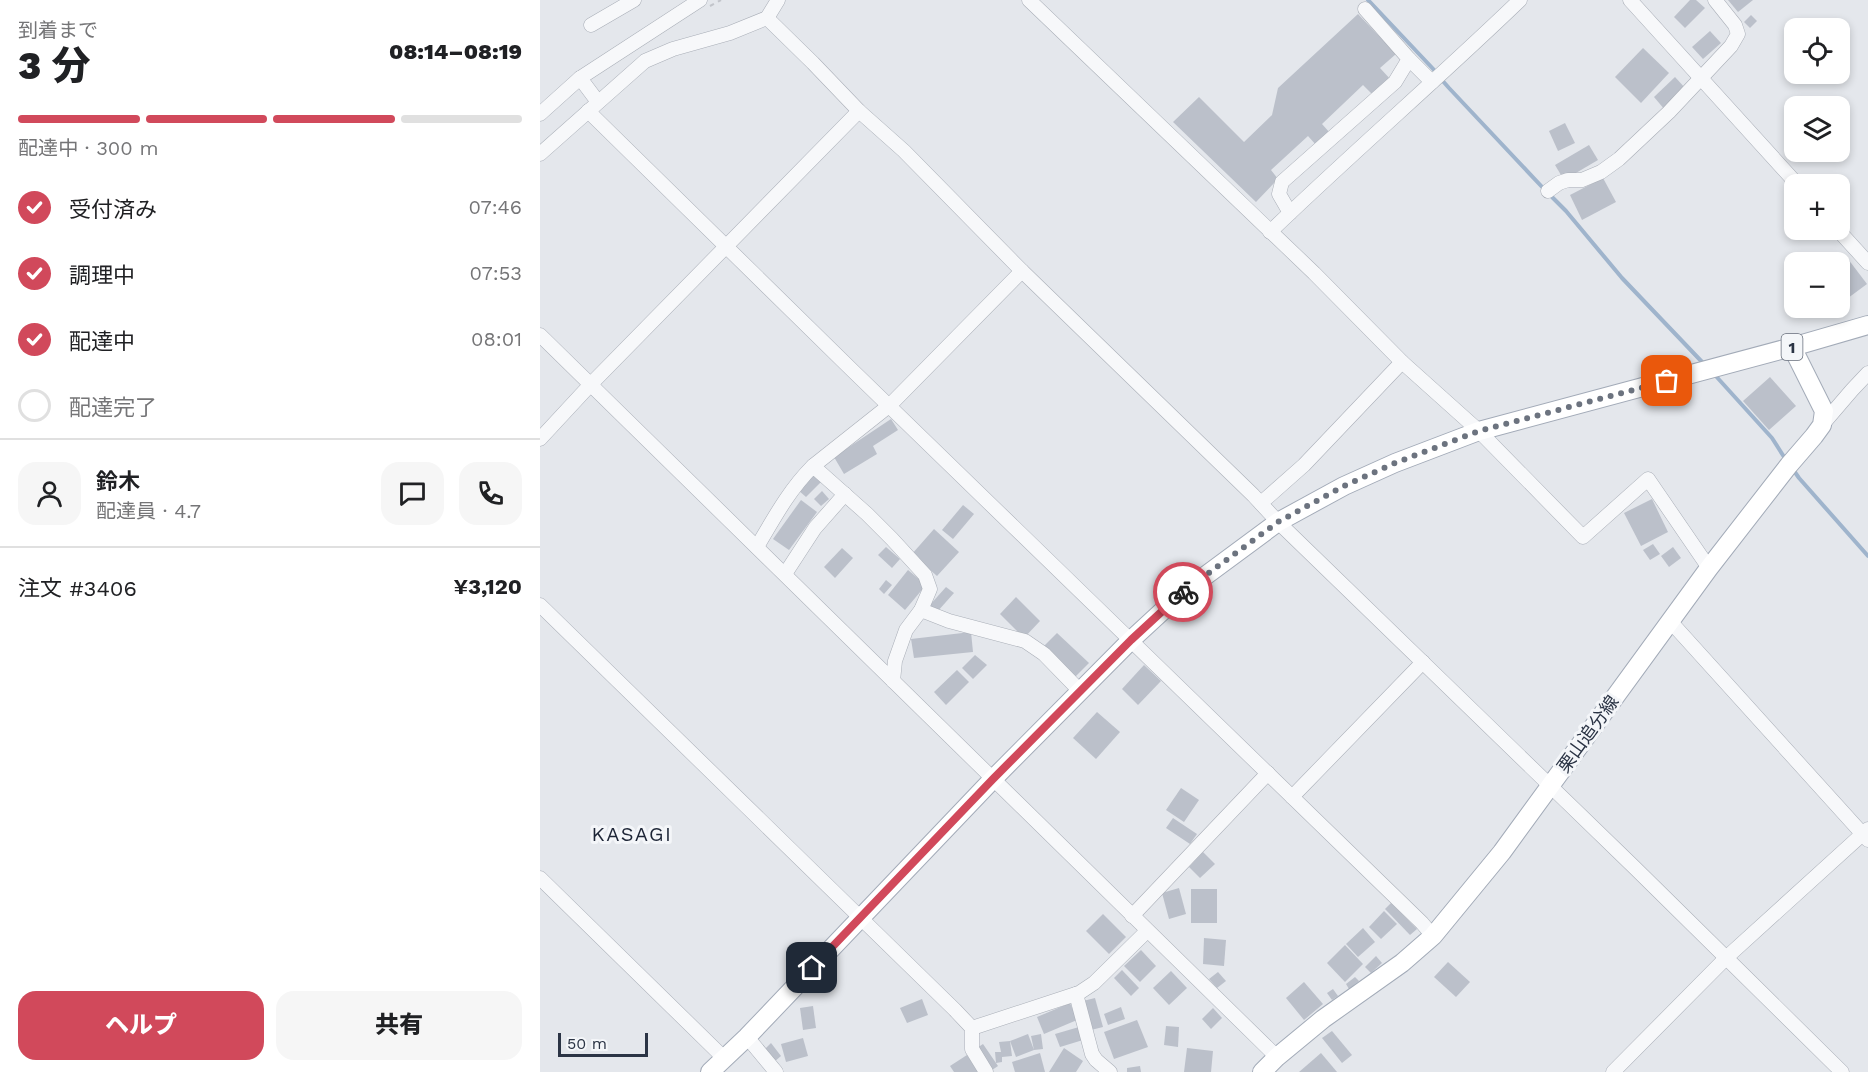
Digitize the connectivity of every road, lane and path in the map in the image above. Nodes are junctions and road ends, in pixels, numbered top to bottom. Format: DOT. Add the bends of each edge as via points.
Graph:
graph roads {
  1 [pos="634,0"];
  2 [pos="700,0"];
  3 [pos="778,0"];
  4 [pos="1029,0"];
  5 [pos="1520,0"];
  6 [pos="1630,0"];
  7 [pos="1715,0"];
  8 [pos="1365,9"];
  9 [pos="767,18"];
  10 [pos="591,25"];
  11 [pos="1409,59"];
  12 [pos="580,78"];
  13 [pos="1701,78"];
  14 [pos="1432,82"];
  15 [pos="593,106"];
  16 [pos="859,111"];
  17 [pos="540,114"];
  18 [pos="540,154"];
  19 [pos="1788,174"];
  20 [pos="1548,191"];
  21 [pos="1290,213"];
  22 [pos="1270,232"];
  23 [pos="1847,240"];
  24 [pos="726,247"];
  25 [pos="1868,263"];
  26 [pos="1022,271"];
  27 [pos="1868,325"];
  28 [pos="540,335"];
  29 [pos="1792,347"];
  30 [pos="1402,362"];
  31 [pos="1868,373"];
  32 [pos="591,384"];
  33 [pos="890,405"];
  34 [pos="1822,425"];
  35 [pos="1479,431"];
  36 [pos="540,439"];
  37 [pos="813,465"];
  38 [pos="845,494"];
  39 [pos="1261,503"];
  40 [pos="1278,522"];
  41 [pos="757,547"];
  42 [pos="1709,568"];
  43 [pos="785,574"];
  44 [pos="540,605"];
  45 [pos="921,610"];
  46 [pos="1670,621"];
  47 [pos="1131,640"];
  48 [pos="1423,662"];
  49 [pos="893,681"];
  50 [pos="1080,691"];
  51 [pos="1268,773"];
  52 [pos="993,779"];
  53 [pos="1550,786"];
  54 [pos="1292,797"];
  55 [pos="1866,834"];
  56 [pos="540,878"];
  57 [pos="1132,916"];
  58 [pos="860,917"];
  59 [pos="1147,931"];
  60 [pos="1433,936"];
  61 [pos="1726,957"];
  62 [pos="1076,994"];
  63 [pos="972,1028"];
  64 [pos="747,1037"];
  65 [pos="724,1058"];
  66 [pos="1270,1067"];
  67 [pos="710,1072"];
  68 [pos="776,1072"];
  69 [pos="986,1072"];
  70 [pos="1110,1072"];
  71 [pos="1613,1072"];
  72 [pos="1842,1072"];
  1 -- 10 [label="street"];
  2 -- 12 [label="street"];
  3 -- 9 [label="street"];
  4 -- 22 [label="street"];
  5 -- 14 [label="street"];
  6 -- 13 [label="street"];
  7 -- 13 [label="street" via="1738,34"];
  8 -- 11 [label="street"];
  9 -- 15 [label="street" via="645,60"];
  9 -- 16 [label="street"];
  11 -- 14 [label="street"];
  11 -- 21 [label="street" via="1395,82 1282,182 1279,194"];
  12 -- 15 [label="street"];
  12 -- 17 [label="street"];
  13 -- 19 [label="street"];
  13 -- 20 [label="street" via="1643,138 1601,172 1559,183"];
  14 -- 21 [label="street"];
  15 -- 18 [label="street"];
  15 -- 24 [label="street"];
  16 -- 24 [label="street"];
  16 -- 26 [label="street"];
  21 -- 22 [label="street"];
  22 -- 30 [label="street"];
  23 -- 25 [label="street"];
  24 -- 32 [label="street"];
  24 -- 33 [label="street"];
  26 -- 33 [label="street"];
  26 -- 39 [label="street"];
  27 -- 29 [label="main road, 1"];
  28 -- 32 [label="street"];
  29 -- 34 [label="main road" via="1824,411"];
  29 -- 35 [label="main road, 1"];
  30 -- 35 [label="street"];
  30 -- 39 [label="street" via="1304,465"];
  31 -- 34 [label="street"];
  32 -- 36 [label="street"];
  32 -- 41 [label="street"];
  33 -- 37 [label="street"];
  33 -- 47 [label="street"];
  34 -- 42 [label="main road, 栗山追分線"];
  35 -- 40 [label="main road, 1" via="1344,486"];
  35 -- 42 [label="street" via="1583,537 1648,479"];
  37 -- 38 [label="street"];
  37 -- 41 [label="street" via="780,506"];
  38 -- 43 [label="street" via="815,528"];
  38 -- 45 [label="street" via="925,575 930,589"];
  39 -- 40 [label="street"];
  40 -- 47 [label="main road, 1" via="1182,593"];
  40 -- 48 [label="street"];
  41 -- 43 [label="street"];
  42 -- 46 [label="main road, 栗山追分線"];
  43 -- 49 [label="street"];
  44 -- 58 [label="street"];
  45 -- 49 [label="street" via="906,630 895,661"];
  45 -- 50 [label="street" via="1025,641 1044,654"];
  46 -- 53 [label="main road, 栗山追分線"];
  46 -- 55 [label="street"];
  47 -- 50 [label="main road, 1"];
  47 -- 51 [label="street"];
  48 -- 53 [label="street"];
  48 -- 54 [label="street"];
  49 -- 52 [label="street"];
  50 -- 52 [label="main road, 1"];
  51 -- 54 [label="street"];
  51 -- 57 [label="street"];
  52 -- 57 [label="street"];
  52 -- 58 [label="main road, 1"];
  53 -- 60 [label="main road, 栗山追分線"];
  53 -- 61 [label="street"];
  54 -- 60 [label="street"];
  55 -- 61 [label="street"];
  56 -- 65 [label="street"];
  57 -- 59 [label="street"];
  58 -- 63 [label="street"];
  58 -- 64 [label="main road, 1"];
  59 -- 62 [label="street" via="1095,984"];
  59 -- 66 [label="street"];
  60 -- 66 [label="main road, 栗山追分線" via="1323,1019"];
  61 -- 71 [label="street"];
  61 -- 72 [label="street"];
  62 -- 63 [label="street"];
  62 -- 70 [label="street" via="1092,1054"];
  63 -- 69 [label="street" via="972,1049"];
  64 -- 65 [label="main road, 1"];
  64 -- 68 [label="street"];
  65 -- 67 [label="main road, 1"];
}
